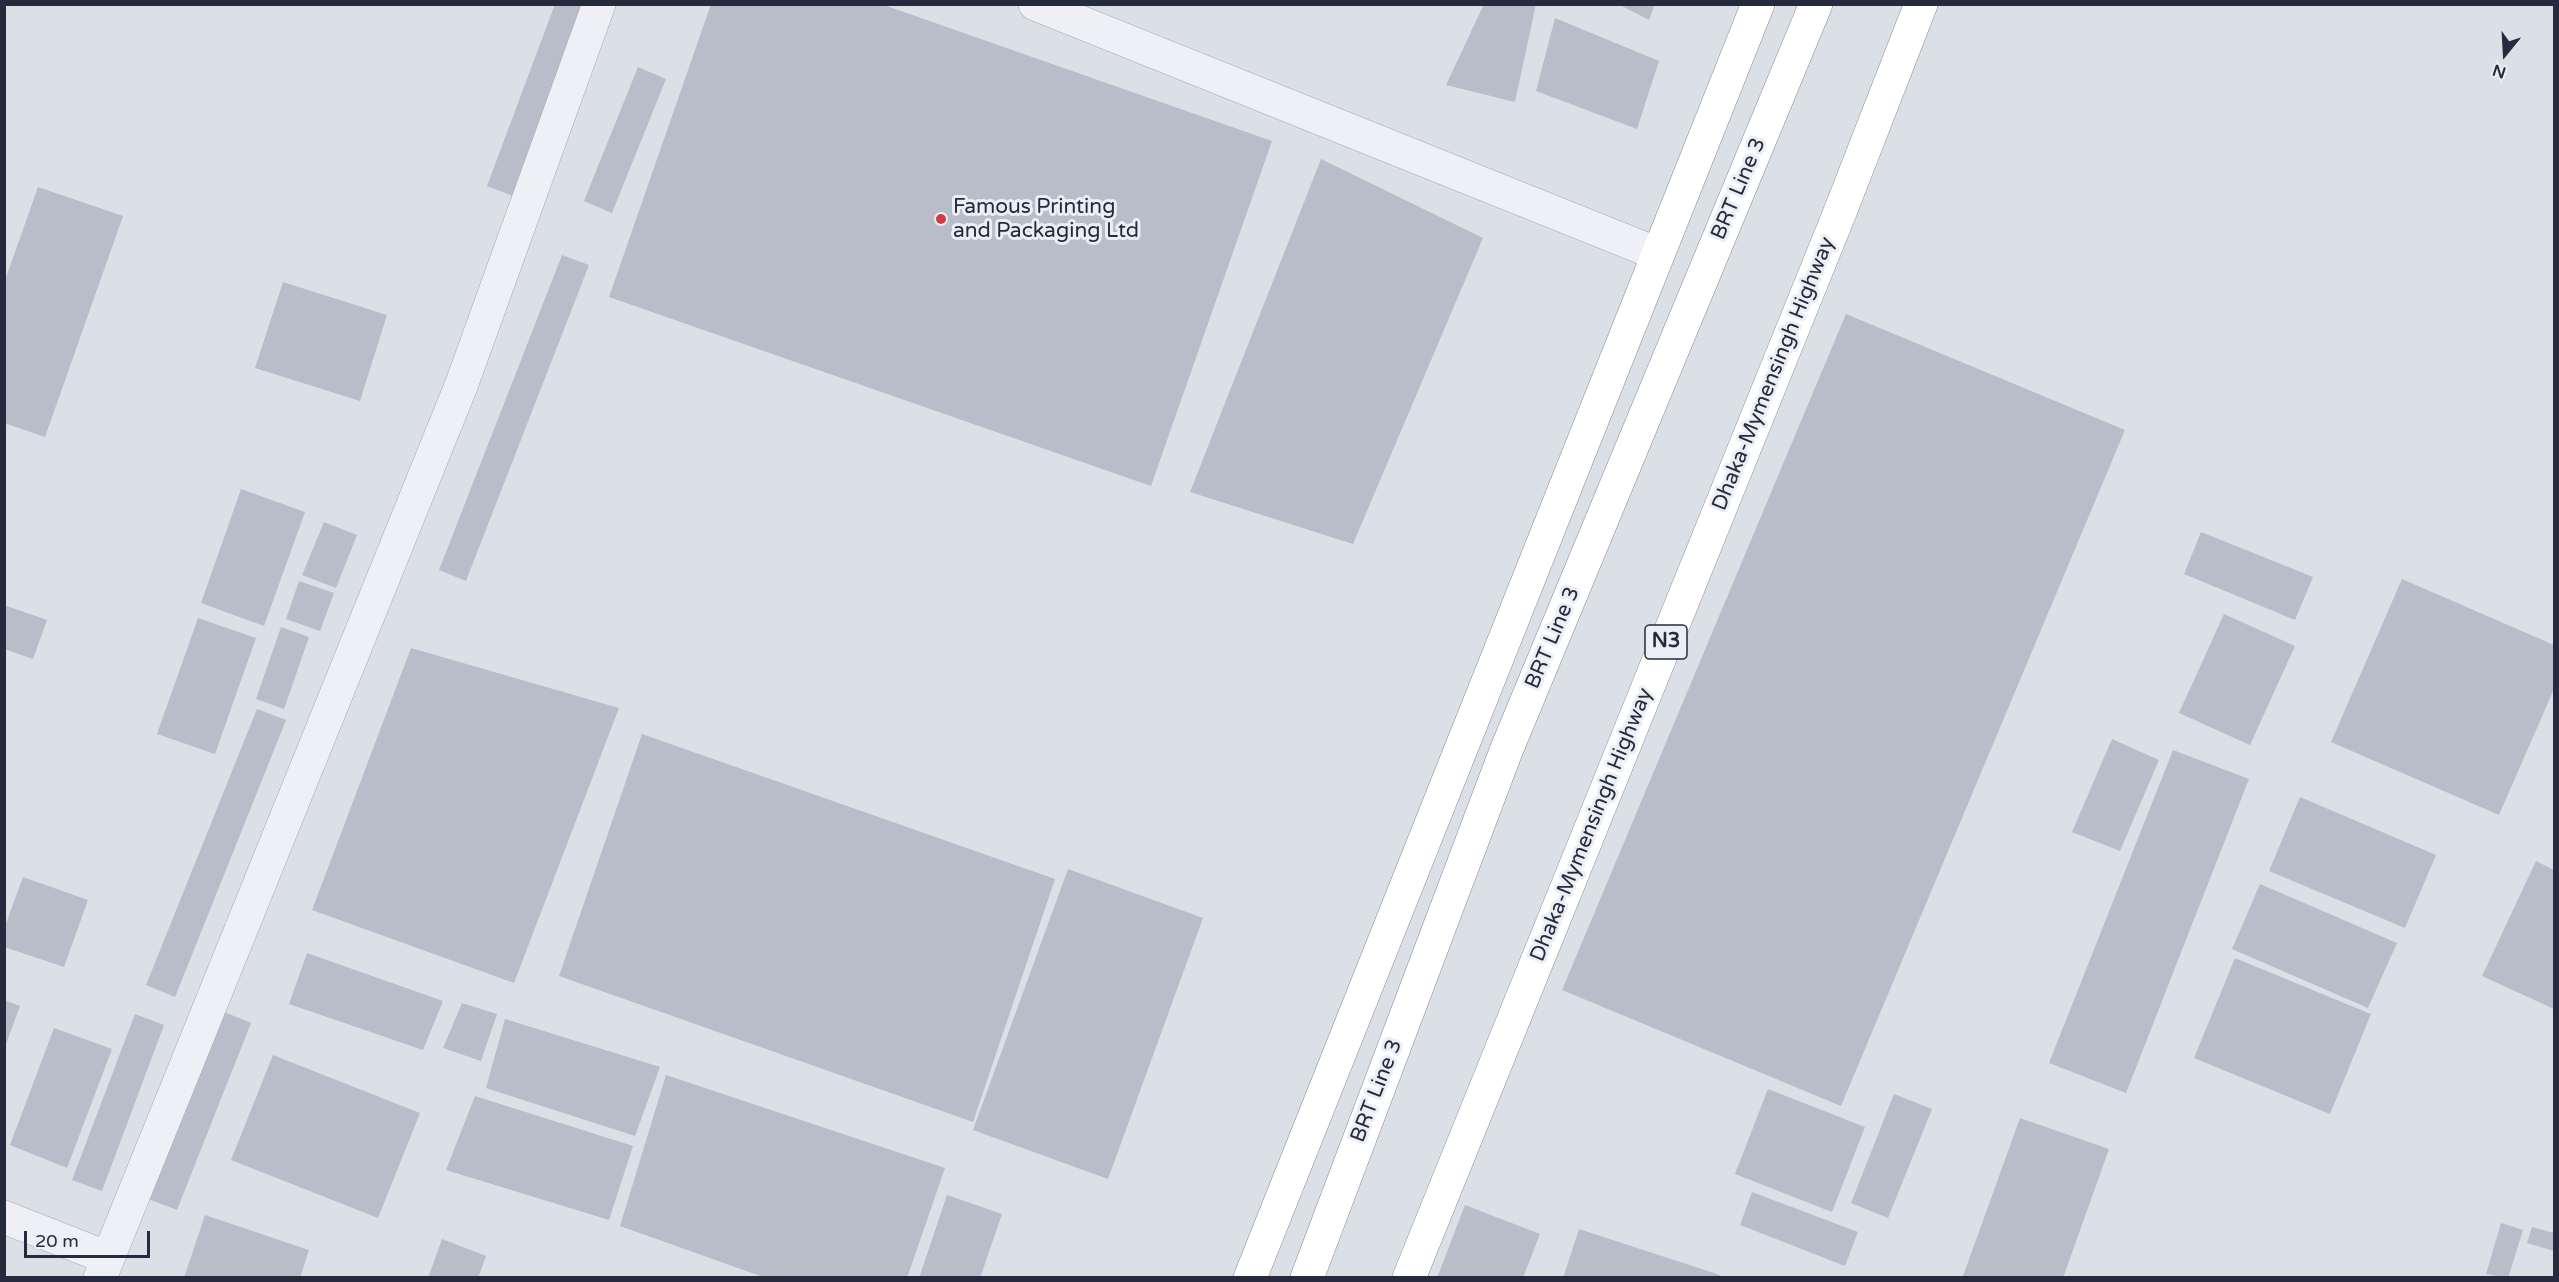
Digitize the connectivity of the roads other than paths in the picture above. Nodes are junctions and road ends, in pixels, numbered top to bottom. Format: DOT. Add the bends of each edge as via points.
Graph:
graph roads {
  1 [pos="599,4"];
  2 [pos="1035,4"];
  3 [pos="1758,4"];
  4 [pos="1816,4"];
  5 [pos="1920,4"];
  6 [pos="1658,254"];
  7 [pos="4,1217"];
  8 [pos="104,1268"];
  9 [pos="1250,1278"];
  10 [pos="1307,1278"];
  11 [pos="1409,1278"];
  1 -- 8 [label="street" via="461,386"];
  2 -- 6 [label="street"];
  3 -- 6 [label="highway"];
  4 -- 10 [label="highway, BRT Line 3" via="1506,751"];
  5 -- 11 [label="highway, Dhaka-Mymensingh Highway / N3"];
  6 -- 9 [label="highway"];
  7 -- 8 [label="street"];
}
